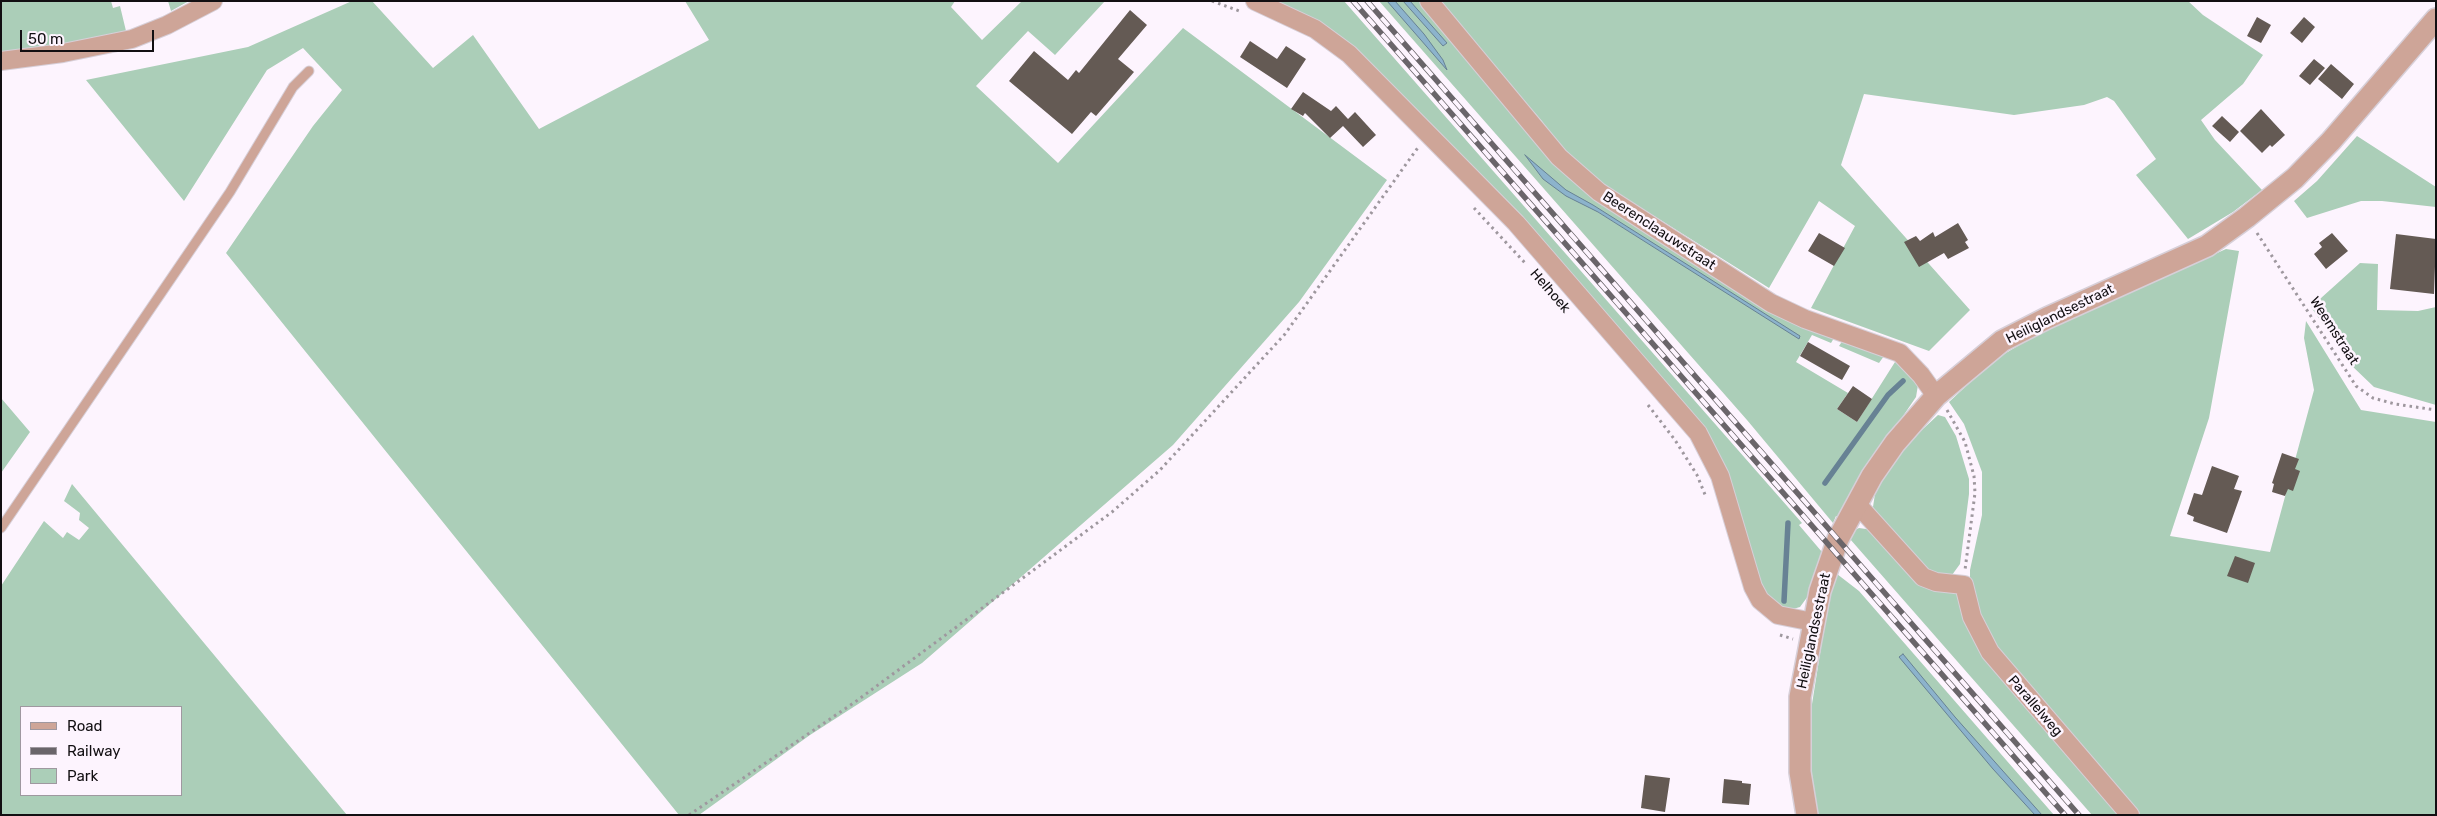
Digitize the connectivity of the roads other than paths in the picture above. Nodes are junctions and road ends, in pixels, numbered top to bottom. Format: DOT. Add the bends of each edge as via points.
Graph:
graph roads {
  1 [pos="213,1"];
  2 [pos="1429,1"];
  3 [pos="1252,8"];
  4 [pos="2436,19"];
  5 [pos="1,61"];
  6 [pos="309,71"];
  7 [pos="1936,396"];
  8 [pos="1857,504"];
  9 [pos="1,528"];
  10 [pos="1813,622"];
  11 [pos="1807,815"];
  12 [pos="2130,815"];
  1 -- 5 [label="street" via="132,39"];
  2 -- 7 [label="street, Beerenclaauwstraat" via="1559,157 1599,192 1770,303 1900,354 1921,374"];
  3 -- 10 [label="street, Helhoek" via="1300,20 1335,43 1420,141 1516,223 1698,433 1720,476 1753,587 1760,600 1778,615"];
  4 -- 7 [label="street, Heiliglandsestraat" via="2331,141 2295,178 2247,217 2207,246 2002,341"];
  6 -- 9 [label="lane" via="293,87 230,192"];
  7 -- 8 [label="street, Heiliglandsestraat" via="1895,443"];
  8 -- 10 [label="street, Heiliglandsestraat" via="1833,550"];
  8 -- 12 [label="street, Parallelweg" via="1923,577 1964,585 1972,617 1990,652"];
  10 -- 11 [label="street, Heiliglandsestraat" via="1800,697 1800,772"];
}
